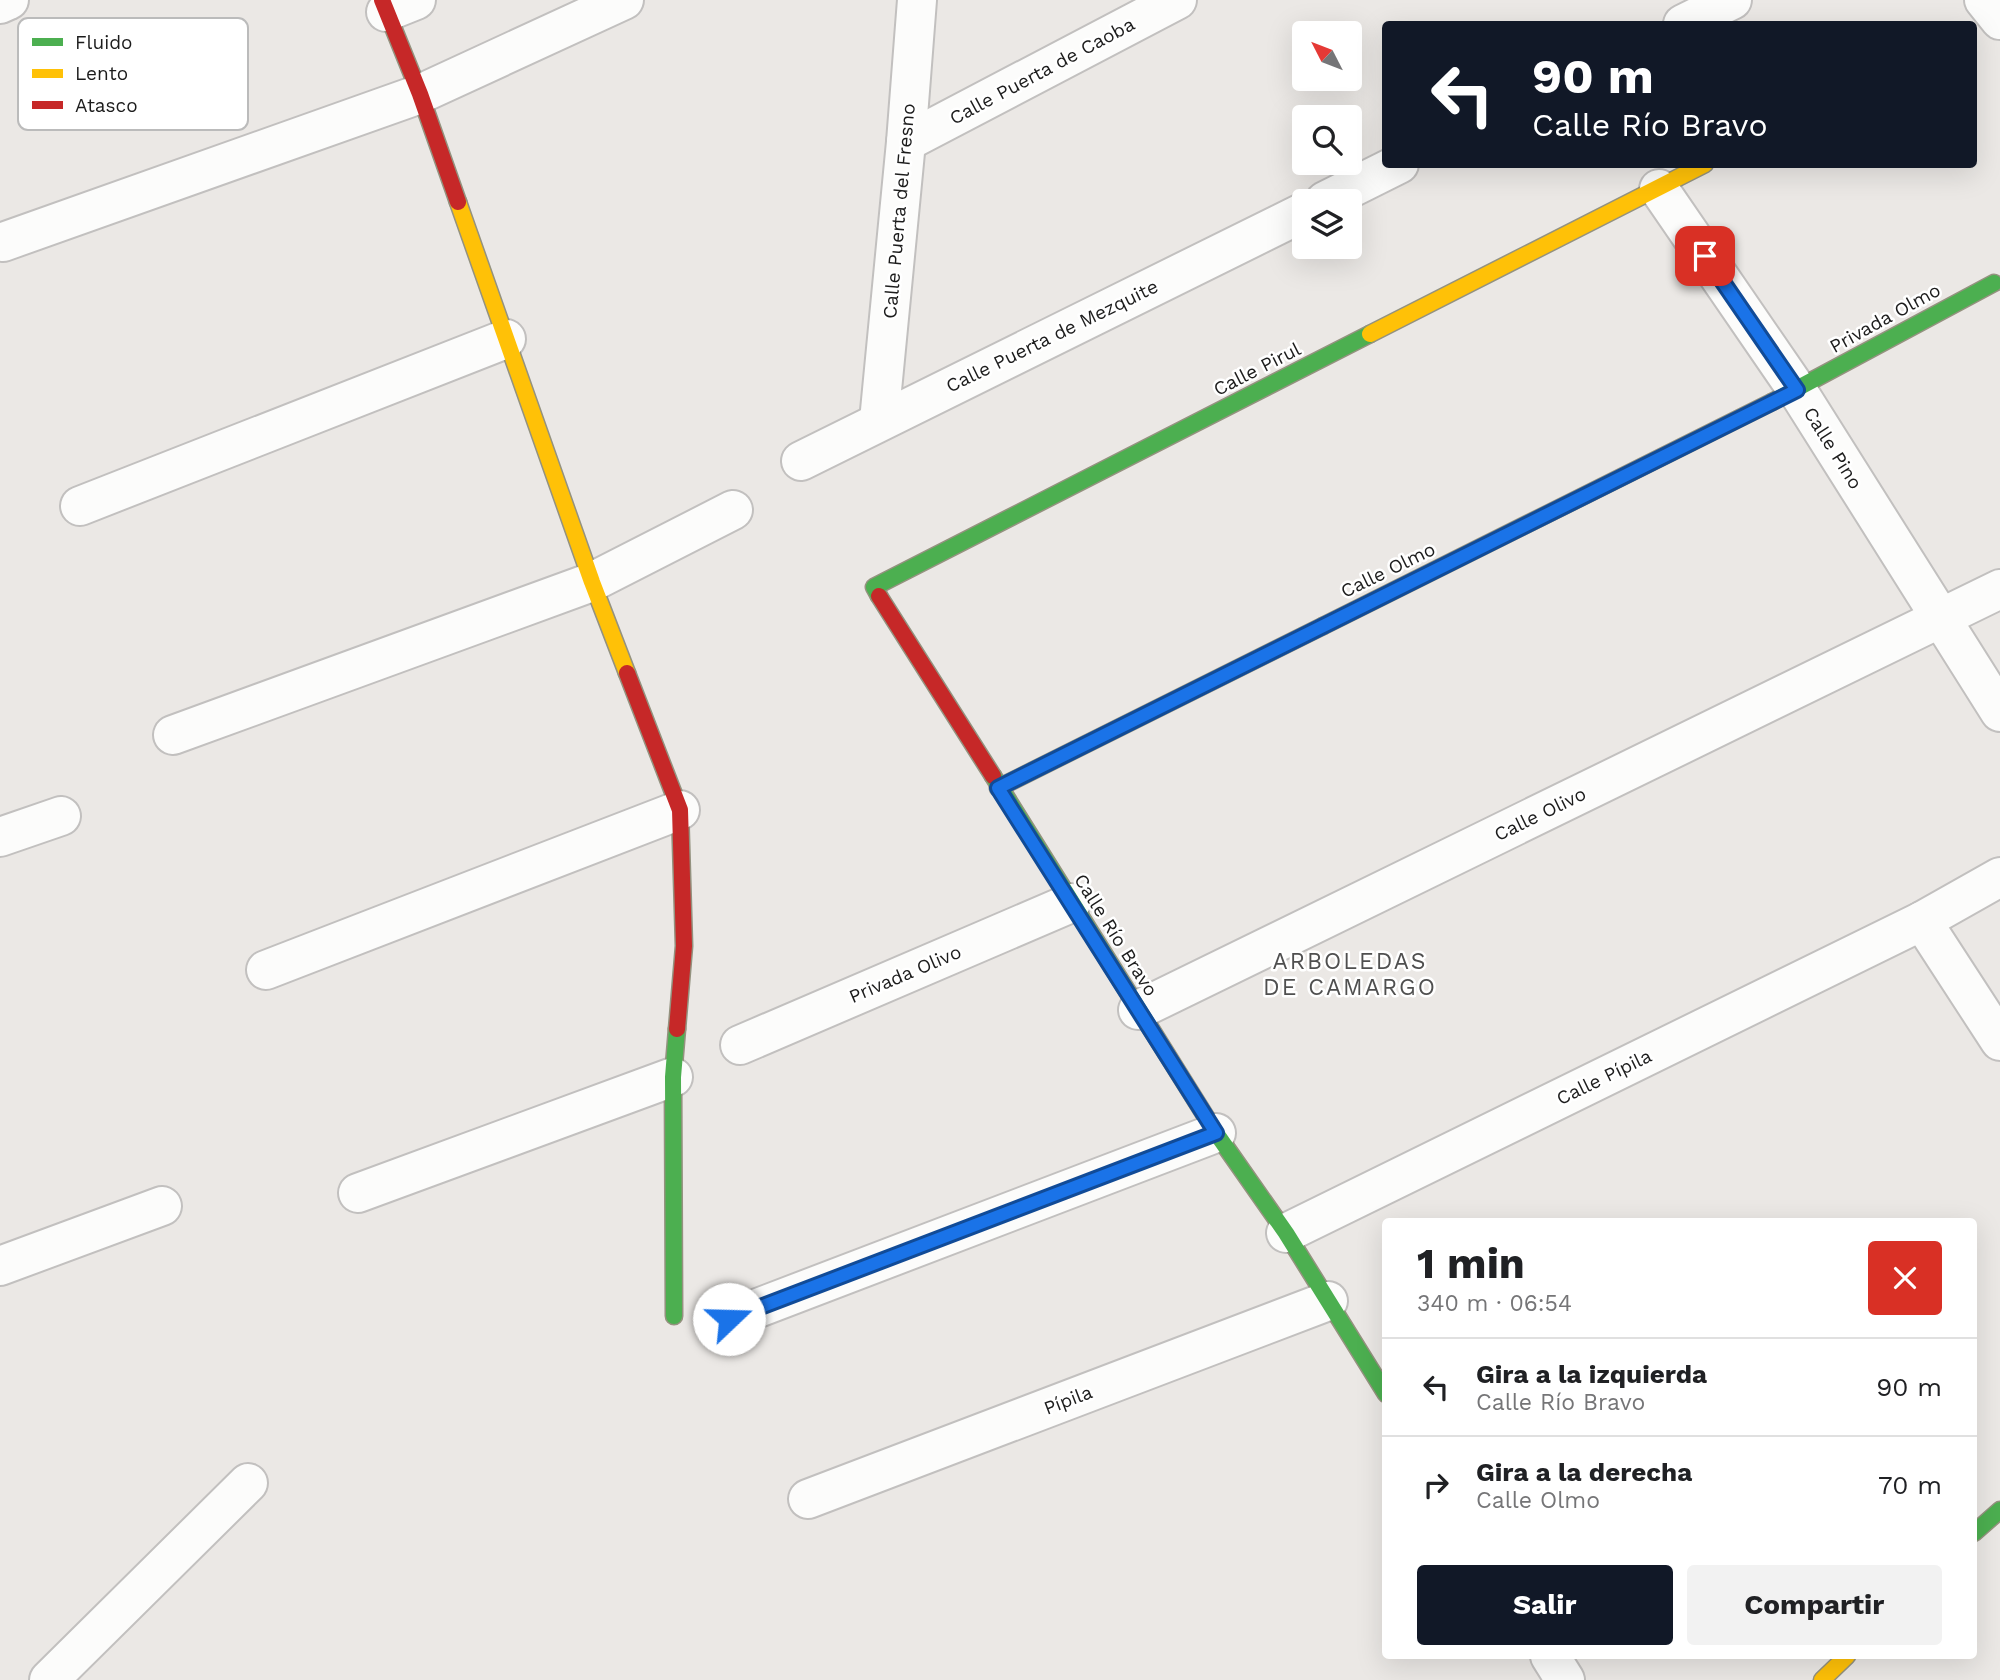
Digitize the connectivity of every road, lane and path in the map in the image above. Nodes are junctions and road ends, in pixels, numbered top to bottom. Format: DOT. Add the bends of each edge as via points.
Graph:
graph roads {
  1 [pos="9,0"];
  2 [pos="624,0"];
  3 [pos="917,0"];
  4 [pos="1177,0"];
  5 [pos="1732,0"];
  6 [pos="1984,0"];
  7 [pos="0,4"];
  8 [pos="395,4"];
  9 [pos="2000,20"];
  10 [pos="1689,21"];
  11 [pos="420,94"];
  12 [pos="906,142"];
  13 [pos="1391,168"];
  14 [pos="1698,168"];
  15 [pos="1349,189"];
  16 [pos="1659,189"];
  17 [pos="1292,218"];
  18 [pos="3,242"];
  19 [pos="1994,283"];
  20 [pos="506,339"];
  21 [pos="1797,390"];
  22 [pos="879,421"];
  23 [pos="801,461"];
  24 [pos="80,506"];
  25 [pos="733,510"];
  26 [pos="592,582"];
  27 [pos="874,587"];
  28 [pos="2000,589"];
  29 [pos="1941,618"];
  30 [pos="2000,712"];
  31 [pos="173,735"];
  32 [pos="998,788"];
  33 [pos="680,810"];
  34 [pos="61,816"];
  35 [pos="0,837"];
  36 [pos="2000,877"];
  37 [pos="1070,903"];
  38 [pos="1922,921"];
  39 [pos="266,970"];
  40 [pos="1138,1010"];
  41 [pos="2000,1041"];
  42 [pos="740,1045"];
  43 [pos="673,1077"];
  44 [pos="1216,1133"];
  45 [pos="358,1193"];
  46 [pos="162,1206"];
  47 [pos="1286,1233"];
  48 [pos="0,1266"];
  49 [pos="1328,1301"];
  50 [pos="674,1316"];
  51 [pos="729,1319"];
  52 [pos="1382,1388"];
  53 [pos="248,1483"];
  54 [pos="808,1499"];
  55 [pos="2000,1510"];
  56 [pos="1977,1530"];
  57 [pos="1552,1659"];
  58 [pos="1844,1659"];
  59 [pos="49,1680"];
  60 [pos="1565,1680"];
  61 [pos="1822,1680"];
  1 -- 7 [label="street"];
  2 -- 11 [label="street"];
  3 -- 12 [label="street, Calle Puerta del Fresno"];
  4 -- 12 [label="street, Calle Puerta de Caoba"];
  5 -- 10 [label="street"];
  6 -- 9 [label="street"];
  8 -- 11 [label="street"];
  11 -- 18 [label="street"];
  11 -- 20 [label="street"];
  12 -- 22 [label="street, Calle Puerta del Fresno"];
  13 -- 15 [label="street"];
  14 -- 16 [label="street, Calle Pirul"];
  16 -- 21 [label="street, Calle Pino"];
  16 -- 27 [label="street, Calle Pirul"];
  17 -- 22 [label="street, Calle Puerta de Mezquite"];
  19 -- 21 [label="street, Privada Olmo"];
  20 -- 24 [label="street"];
  20 -- 26 [label="street"];
  21 -- 29 [label="street, Calle Pino"];
  21 -- 32 [label="street, Calle Olmo"];
  22 -- 23 [label="street, Calle Puerta de Mezquite"];
  25 -- 26 [label="street"];
  26 -- 31 [label="street"];
  26 -- 33 [label="street"];
  27 -- 32 [label="street, Calle Río Bravo"];
  28 -- 29 [label="street"];
  29 -- 30 [label="street, Calle Pino"];
  29 -- 40 [label="street, Calle Olivo"];
  32 -- 37 [label="street, Calle Río Bravo"];
  33 -- 39 [label="street"];
  33 -- 43 [label="street" via="684,946"];
  34 -- 35 [label="street"];
  36 -- 38 [label="street, Calle Pípila"];
  37 -- 40 [label="street, Calle Río Bravo"];
  37 -- 42 [label="street, Privada Olivo"];
  38 -- 41 [label="street"];
  38 -- 47 [label="street, Calle Pípila"];
  40 -- 44 [label="street, Calle Río Bravo"];
  43 -- 45 [label="street"];
  43 -- 50 [label="street"];
  44 -- 47 [label="street, Calle Río Bravo"];
  44 -- 51 [label="street"];
  46 -- 48 [label="street"];
  47 -- 49 [label="street, Calle Río Bravo"];
  49 -- 52 [label="street, Calle Río Bravo"];
  49 -- 54 [label="street, Pípila"];
  53 -- 59 [label="street"];
  55 -- 56 [label="street"];
  57 -- 60 [label="street"];
  58 -- 61 [label="street"];
}
